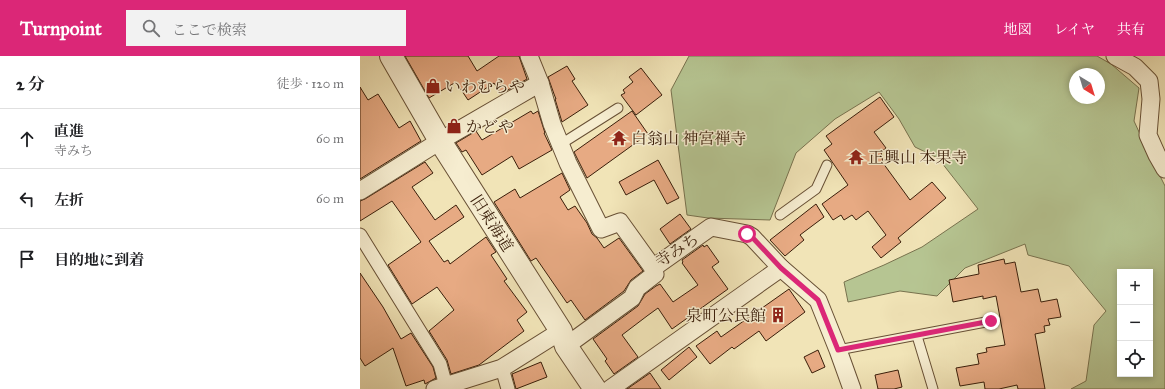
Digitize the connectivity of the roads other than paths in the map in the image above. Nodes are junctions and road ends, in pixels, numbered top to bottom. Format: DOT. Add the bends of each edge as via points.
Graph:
graph roads {
  1 [pos="391,56"];
  2 [pos="529,56"];
  3 [pos="1115,56"];
  4 [pos="540,83"];
  5 [pos="618,108"];
  6 [pos="440,141"];
  7 [pos="561,144"];
  8 [pos="827,165"];
  9 [pos="1165,169"];
  10 [pos="360,191"];
  11 [pos="780,215"];
  12 [pos="360,235"];
  13 [pos="653,268"];
  14 [pos="781,268"];
  15 [pos="991,321"];
  16 [pos="917,336"];
  17 [pos="564,339"];
  18 [pos="838,350"];
  19 [pos="502,368"];
  20 [pos="440,387"];
  21 [pos="508,389"];
  22 [pos="595,389"];
  23 [pos="610,389"];
  24 [pos="852,389"];
  25 [pos="934,389"];
  1 -- 6 [label="street, 旧東海道"];
  2 -- 4 [label="street, 寺みち"];
  3 -- 9 [label="street" via="1135,67 1149,81 1151,99 1148,135"];
  4 -- 6 [label="street"];
  4 -- 7 [label="street, 寺みち"];
  5 -- 7 [label="lane"];
  6 -- 10 [label="street"];
  6 -- 17 [label="street, 旧東海道"];
  7 -- 13 [label="street, 寺みち" via="568,164 601,229 620,222"];
  8 -- 11 [label="lane" via="816,189"];
  12 -- 20 [label="street" via="440,364"];
  13 -- 14 [label="street, 寺みち" via="711,228 747,234"];
  13 -- 17 [label="street" via="655,274 637,288 632,298"];
  14 -- 18 [label="street, 寺みち" via="818,300"];
  14 -- 23 [label="street"];
  15 -- 16 [label="lane"];
  16 -- 18 [label="lane"];
  16 -- 25 [label="lane"];
  17 -- 19 [label="street"];
  17 -- 22 [label="street, 旧東海道"];
  18 -- 24 [label="street, 寺みち"];
  19 -- 20 [label="street"];
  19 -- 21 [label="street"];
}
